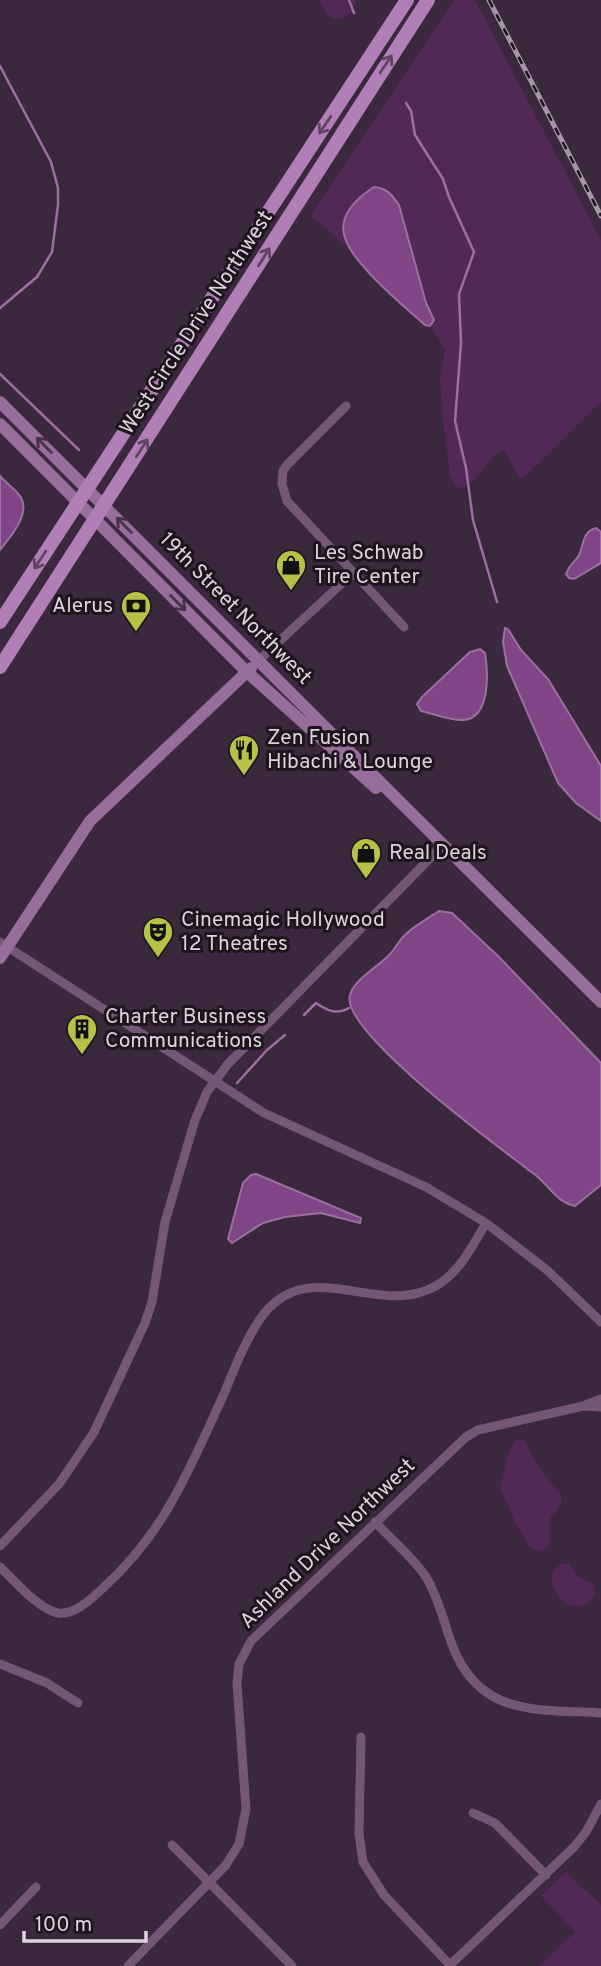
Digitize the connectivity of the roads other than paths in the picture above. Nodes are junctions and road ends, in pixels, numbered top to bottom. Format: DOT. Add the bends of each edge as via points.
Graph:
graph roads {
  1 [pos="428,0"];
  2 [pos="405,3"];
  3 [pos="0,402"];
  4 [pos="346,406"];
  5 [pos="0,424"];
  6 [pos="87,488"];
  7 [pos="77,503"];
  8 [pos="104,506"];
  9 [pos="95,520"];
  10 [pos="353,573"];
  11 [pos="0,622"];
  12 [pos="404,626"];
  13 [pos="259,660"];
  14 [pos="0,667"];
  15 [pos="247,671"];
  16 [pos="442,846"];
  17 [pos="4,944"];
  18 [pos="0,958"];
  19 [pos="601,1002"];
  20 [pos="214,1081"];
  21 [pos="486,1223"];
  22 [pos="601,1322"];
  23 [pos="601,1399"];
  24 [pos="583,1406"];
  25 [pos="601,1407"];
  26 [pos="375,1522"];
  27 [pos="0,1546"];
  28 [pos="0,1567"];
  29 [pos="0,1664"];
  30 [pos="78,1703"];
  31 [pos="601,1713"];
  32 [pos="361,1737"];
  33 [pos="601,1804"];
  34 [pos="473,1813"];
  35 [pos="172,1845"];
  36 [pos="546,1875"];
  37 [pos="209,1883"];
  38 [pos="36,1887"];
  39 [pos="0,1924"];
  40 [pos="450,1965"];
  41 [pos="128,1966"];
  42 [pos="292,1966"];
  8 -- 1 [label="main road, West Circle Drive Northwest, one-way"];
  2 -- 6 [label="main road, West Circle Drive Northwest, one-way"];
  6 -- 3 [label="street, 19th Street Northwest, one-way"];
  4 -- 10 [label="street" via="292,459 283,471 282,484 292,508"];
  5 -- 7 [label="street, 19th Street Northwest"];
  6 -- 7 [label="main road, West Circle Drive Northwest"];
  6 -- 8 [label="street, 19th Street Northwest"];
  7 -- 9 [label="street, 19th Street Northwest"];
  7 -- 11 [label="main road, West Circle Drive Northwest, one-way"];
  8 -- 9 [label="main road, West Circle Drive Northwest"];
  13 -- 8 [label="street, 19th Street Northwest, one-way"];
  9 -- 14 [label="main road, West Circle Drive Northwest"];
  9 -- 15 [label="street, 19th Street Northwest, one-way"];
  10 -- 12 [label="street"];
  10 -- 13 [label="street"];
  13 -- 15 [label="street"];
  13 -- 16 [label="street, 19th Street Northwest"];
  15 -- 16 [label="street, 19th Street Northwest"];
  15 -- 17 [label="street" via="90,821"];
  16 -- 19 [label="street, 19th Street Northwest"];
  16 -- 20 [label="street"];
  17 -- 18 [label="street"];
  17 -- 20 [label="street"];
  20 -- 21 [label="street" via="264,1113 426,1187"];
  20 -- 27 [label="street" via="195,1120 165,1222 152,1302 140,1335 71,1470"];
  21 -- 22 [label="street" via="555,1277"];
  21 -- 28 [label="street" via="458,1267 431,1288 400,1297 331,1286 305,1287 282,1298 261,1317 167,1514 140,1550 74,1611 51,1611"];
  23 -- 24 [label="street, Ashland Drive Northwest"];
  24 -- 25 [label="street, Ashland Drive Northwest"];
  24 -- 26 [label="street, Ashland Drive Northwest" via="472,1432"];
  26 -- 31 [label="street" via="425,1577 462,1667 485,1692 503,1703 524,1707"];
  26 -- 37 [label="street, Ashland Drive Northwest" via="256,1635 242,1656 237,1694 245,1818 235,1852"];
  29 -- 30 [label="street" via="47,1683"];
  32 -- 40 [label="street" via="359,1834 363,1862 384,1895"];
  33 -- 36 [label="street" via="580,1840"];
  34 -- 36 [label="street" via="495,1823"];
  35 -- 37 [label="street"];
  36 -- 40 [label="street"];
  37 -- 41 [label="street, Ashland Drive Northwest"];
  37 -- 42 [label="street"];
  38 -- 39 [label="street"];
}
